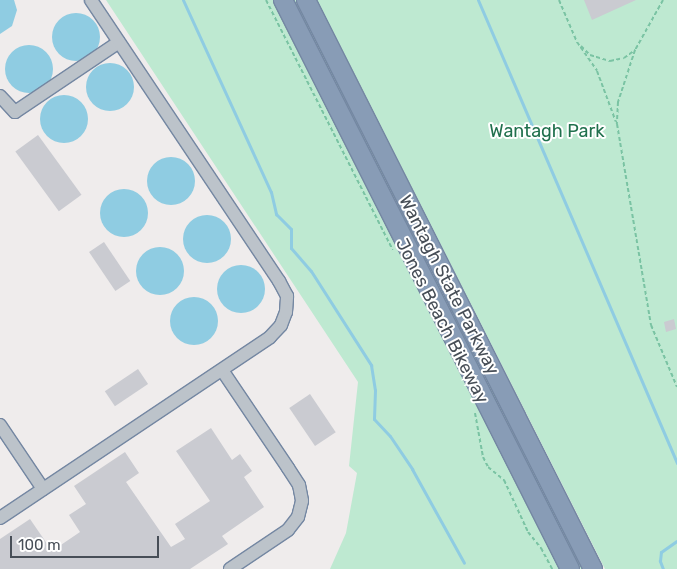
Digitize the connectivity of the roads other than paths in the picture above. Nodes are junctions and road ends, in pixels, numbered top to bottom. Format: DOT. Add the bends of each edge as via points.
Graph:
graph roads {
  1 [pos="91,0"];
  2 [pos="283,0"];
  3 [pos="306,0"];
  4 [pos="119,42"];
  5 [pos="0,96"];
  6 [pos="222,370"];
  7 [pos="0,425"];
  8 [pos="43,489"];
  9 [pos="0,518"];
  10 [pos="230,569"];
  11 [pos="570,569"];
  12 [pos="593,569"];
  1 -- 4 [label="lane"];
  2 -- 11 [label="highway, Wantagh State Parkway"];
  3 -- 12 [label="highway, Wantagh State Parkway"];
  4 -- 5 [label="lane" via="15,112"];
  4 -- 6 [label="lane" via="287,296 281,325 270,337"];
  6 -- 8 [label="lane"];
  6 -- 10 [label="lane" via="299,486 302,501 298,517 288,530"];
  7 -- 8 [label="lane"];
  8 -- 9 [label="lane"];
}
